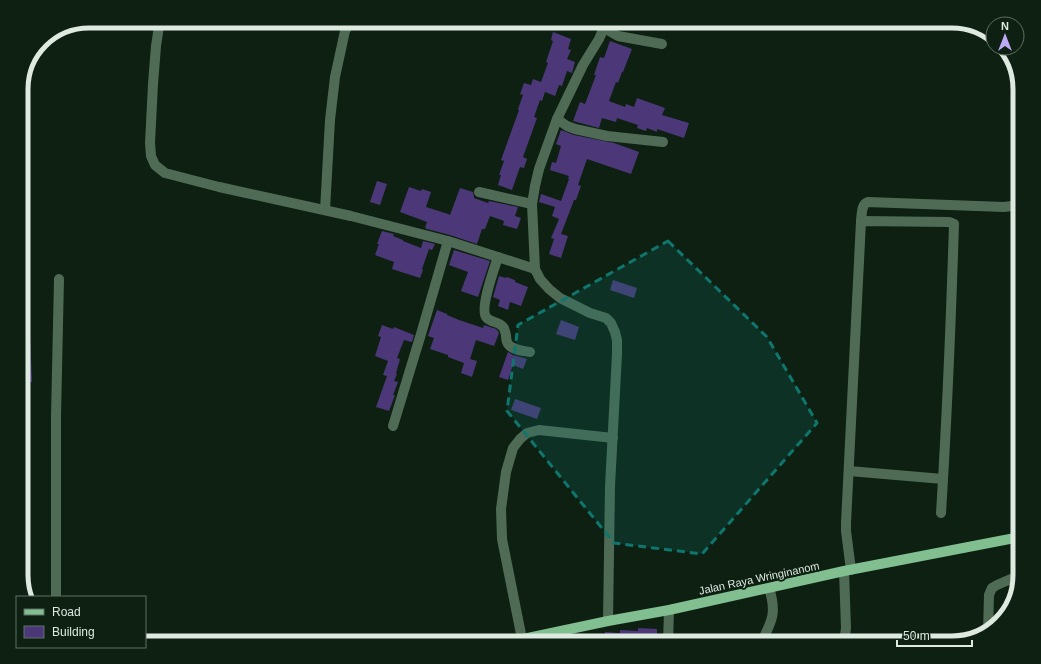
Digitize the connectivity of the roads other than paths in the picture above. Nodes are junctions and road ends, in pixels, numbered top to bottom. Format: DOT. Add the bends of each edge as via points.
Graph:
graph roads {
  1 [pos="159,28"];
  2 [pos="347,28"];
  3 [pos="604,28"];
  4 [pos="609,28"];
  5 [pos="662,44"];
  6 [pos="557,119"];
  7 [pos="663,142"];
  8 [pos="479,192"];
  9 [pos="532,204"];
  10 [pos="1013,206"];
  11 [pos="325,210"];
  12 [pos="861,221"];
  13 [pos="448,241"];
  14 [pos="498,257"];
  15 [pos="535,269"];
  16 [pos="59,279"];
  17 [pos="530,352"];
  18 [pos="393,426"];
  19 [pos="612,438"];
  20 [pos="849,472"];
  21 [pos="943,479"];
  22 [pos="941,512"];
  23 [pos="1013,537"];
  24 [pos="848,571"];
  25 [pos="1013,578"];
  26 [pos="768,588"];
  27 [pos="56,596"];
  28 [pos="669,610"];
  29 [pos="608,621"];
  30 [pos="988,624"];
  31 [pos="521,636"];
  32 [pos="536,636"];
  33 [pos="668,636"];
  34 [pos="764,636"];
  35 [pos="845,636"];
  1 -- 11 [label="street" via="150,143 155,165 165,173 180,177"];
  2 -- 11 [label="street" via="335,76"];
  3 -- 6 [label="street"];
  4 -- 5 [label="street" via="618,36"];
  6 -- 7 [label="street" via="567,126 600,135"];
  6 -- 9 [label="street" via="539,169"];
  8 -- 9 [label="street"];
  9 -- 15 [label="street"];
  10 -- 12 [label="street" via="868,202 863,207"];
  11 -- 13 [label="street"];
  12 -- 20 [label="street"];
  12 -- 21 [label="street" via="954,224"];
  13 -- 14 [label="street"];
  13 -- 18 [label="street"];
  14 -- 15 [label="street"];
  14 -- 17 [label="street" via="485,303 485,315 489,320 503,326 508,345"];
  15 -- 19 [label="street" via="540,279 560,298 606,318 616,332 618,354"];
  16 -- 27 [label="street"];
  19 -- 29 [label="street"];
  19 -- 31 [label="street" via="539,430 527,433 513,448 502,501 502,539"];
  20 -- 21 [label="street"];
  20 -- 24 [label="street" via="846,531 849,550"];
  21 -- 22 [label="street"];
  23 -- 24 [label="main road, Jalan Raya Wringinanom"];
  24 -- 26 [label="main road, Jalan Raya Wringinanom"];
  24 -- 35 [label="street"];
  25 -- 30 [label="street" via="992,588 989,595"];
  26 -- 28 [label="main road, Jalan Raya Wringinanom"];
  26 -- 34 [label="street" via="773,607 770,624"];
  28 -- 29 [label="main road, Jalan Raya Wringinanom"];
  28 -- 33 [label="street"];
  29 -- 32 [label="main road, Jalan Raya Wringinanom"];
}
